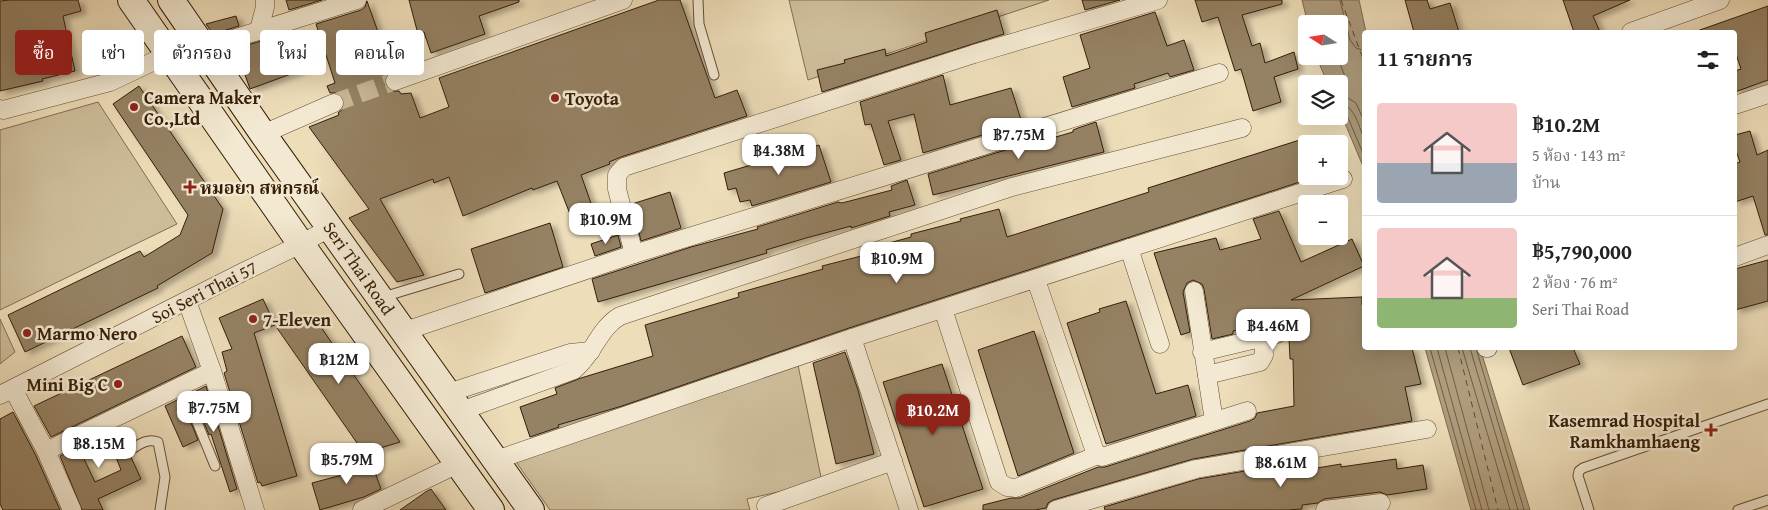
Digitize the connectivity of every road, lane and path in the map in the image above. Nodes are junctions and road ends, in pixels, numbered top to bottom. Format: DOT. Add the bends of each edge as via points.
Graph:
graph roads {
  1 [pos="131,0"];
  2 [pos="171,0"];
  3 [pos="265,0"];
  4 [pos="357,0"];
  5 [pos="623,0"];
  6 [pos="698,0"];
  7 [pos="1158,0"];
  8 [pos="1720,0"];
  9 [pos="192,30"];
  10 [pos="259,30"];
  11 [pos="1637,30"];
  12 [pos="154,33"];
  13 [pos="250,33"];
  14 [pos="154,61"];
  15 [pos="1219,72"];
  16 [pos="184,75"];
  17 [pos="223,75"];
  18 [pos="714,75"];
  19 [pos="395,82"];
  20 [pos="1768,94"];
  21 [pos="334,103"];
  22 [pos="1737,104"];
  23 [pos="0,110"];
  24 [pos="1242,128"];
  25 [pos="263,134"];
  26 [pos="1327,185"];
  27 [pos="331,228"];
  28 [pos="302,244"];
  29 [pos="1768,245"];
  30 [pos="1129,248"];
  31 [pos="634,254"];
  32 [pos="1737,256"];
  33 [pos="459,274"];
  34 [pos="1036,280"];
  35 [pos="1194,291"];
  36 [pos="381,298"];
  37 [pos="187,301"];
  38 [pos="943,308"];
  39 [pos="404,331"];
  40 [pos="852,338"];
  41 [pos="1160,344"];
  42 [pos="591,351"];
  43 [pos="1202,352"];
  44 [pos="212,371"];
  45 [pos="1207,375"];
  46 [pos="500,377"];
  47 [pos="182,385"];
  48 [pos="6,392"];
  49 [pos="506,393"];
  50 [pos="454,402"];
  51 [pos="1768,404"];
  52 [pos="1247,411"];
  53 [pos="1214,421"];
  54 [pos="1427,429"];
  55 [pos="46,451"];
  56 [pos="126,453"];
  57 [pos="1098,455"];
  58 [pos="496,460"];
  59 [pos="893,461"];
  60 [pos="458,464"];
  61 [pos="215,466"];
  62 [pos="1768,500"];
  63 [pos="1381,503"];
  64 [pos="766,506"];
  65 [pos="72,510"];
  66 [pos="160,510"];
  67 [pos="255,510"];
  68 [pos="362,510"];
  69 [pos="491,510"];
  70 [pos="531,510"];
  71 [pos="909,510"];
  72 [pos="1056,510"];
  73 [pos="1324,510"];
  74 [pos="1589,510"];
  75 [pos="1738,510"];
  1 -- 12 [label="main road, Seri Thai Road"];
  2 -- 9 [label="main road, Seri Thai Road"];
  3 -- 10 [label="street"];
  4 -- 10 [label="street"];
  5 -- 19 [label="street"];
  6 -- 18 [label="lane" via="699,24"];
  7 -- 31 [label="street" via="974,54 624,167 617,175 617,189"];
  8 -- 11 [label="street"];
  10 -- 13 [label="street"];
  14 -- 23 [label="street" via="92,88"];
  15 -- 31 [label="street"];
  16 -- 28 [label="main road, Seri Thai Road"];
  17 -- 25 [label="main road, Seri Thai Road"];
  20 -- 22 [label="street"];
  21 -- 25 [label="street"];
  24 -- 42 [label="street" via="1012,187 620,316 605,329"];
  25 -- 27 [label="main road, Seri Thai Road"];
  26 -- 30 [label="street"];
  27 -- 28 [label="street, Soi Seri Thai 57"];
  27 -- 36 [label="main road, Seri Thai Road"];
  28 -- 37 [label="street, Soi Seri Thai 57"];
  28 -- 60 [label="main road, Seri Thai Road"];
  29 -- 32 [label="street"];
  30 -- 34 [label="street"];
  30 -- 41 [label="street"];
  31 -- 39 [label="street"];
  33 -- 36 [label="lane"];
  34 -- 38 [label="street"];
  34 -- 57 [label="street"];
  35 -- 43 [label="street"];
  36 -- 39 [label="main road, Seri Thai Road"];
  37 -- 44 [label="street"];
  37 -- 48 [label="street, Soi Seri Thai 57"];
  38 -- 40 [label="street"];
  38 -- 57 [label="street" via="999,482 1016,488"];
  39 -- 50 [label="main road, Seri Thai Road"];
  40 -- 58 [label="street"];
  40 -- 59 [label="street"];
  42 -- 46 [label="street" via="570,353"];
  42 -- 49 [label="street" via="574,370"];
  43 -- 45 [label="street"];
  43 -- 45 [label="street" via="1270,336 1260,362"];
  44 -- 47 [label="street"];
  44 -- 67 [label="street"];
  45 -- 53 [label="street"];
  46 -- 49 [label="street"];
  46 -- 50 [label="street"];
  47 -- 55 [label="street"];
  47 -- 61 [label="lane"];
  48 -- 55 [label="street"];
  49 -- 50 [label="street"];
  50 -- 58 [label="main road, Seri Thai Road"];
  51 -- 74 [label="lane" via="1583,468 1578,476"];
  52 -- 53 [label="street"];
  53 -- 57 [label="street" via="1102,457"];
  54 -- 72 [label="street" via="1196,469"];
  55 -- 65 [label="street"];
  56 -- 66 [label="lane" via="145,441 158,442 165,477"];
  58 -- 70 [label="main road, Seri Thai Road"];
  59 -- 64 [label="street"];
  59 -- 71 [label="street"];
  60 -- 68 [label="street"];
  60 -- 69 [label="main road, Seri Thai Road"];
  62 -- 75 [label="lane"];
  63 -- 73 [label="street"];
}
